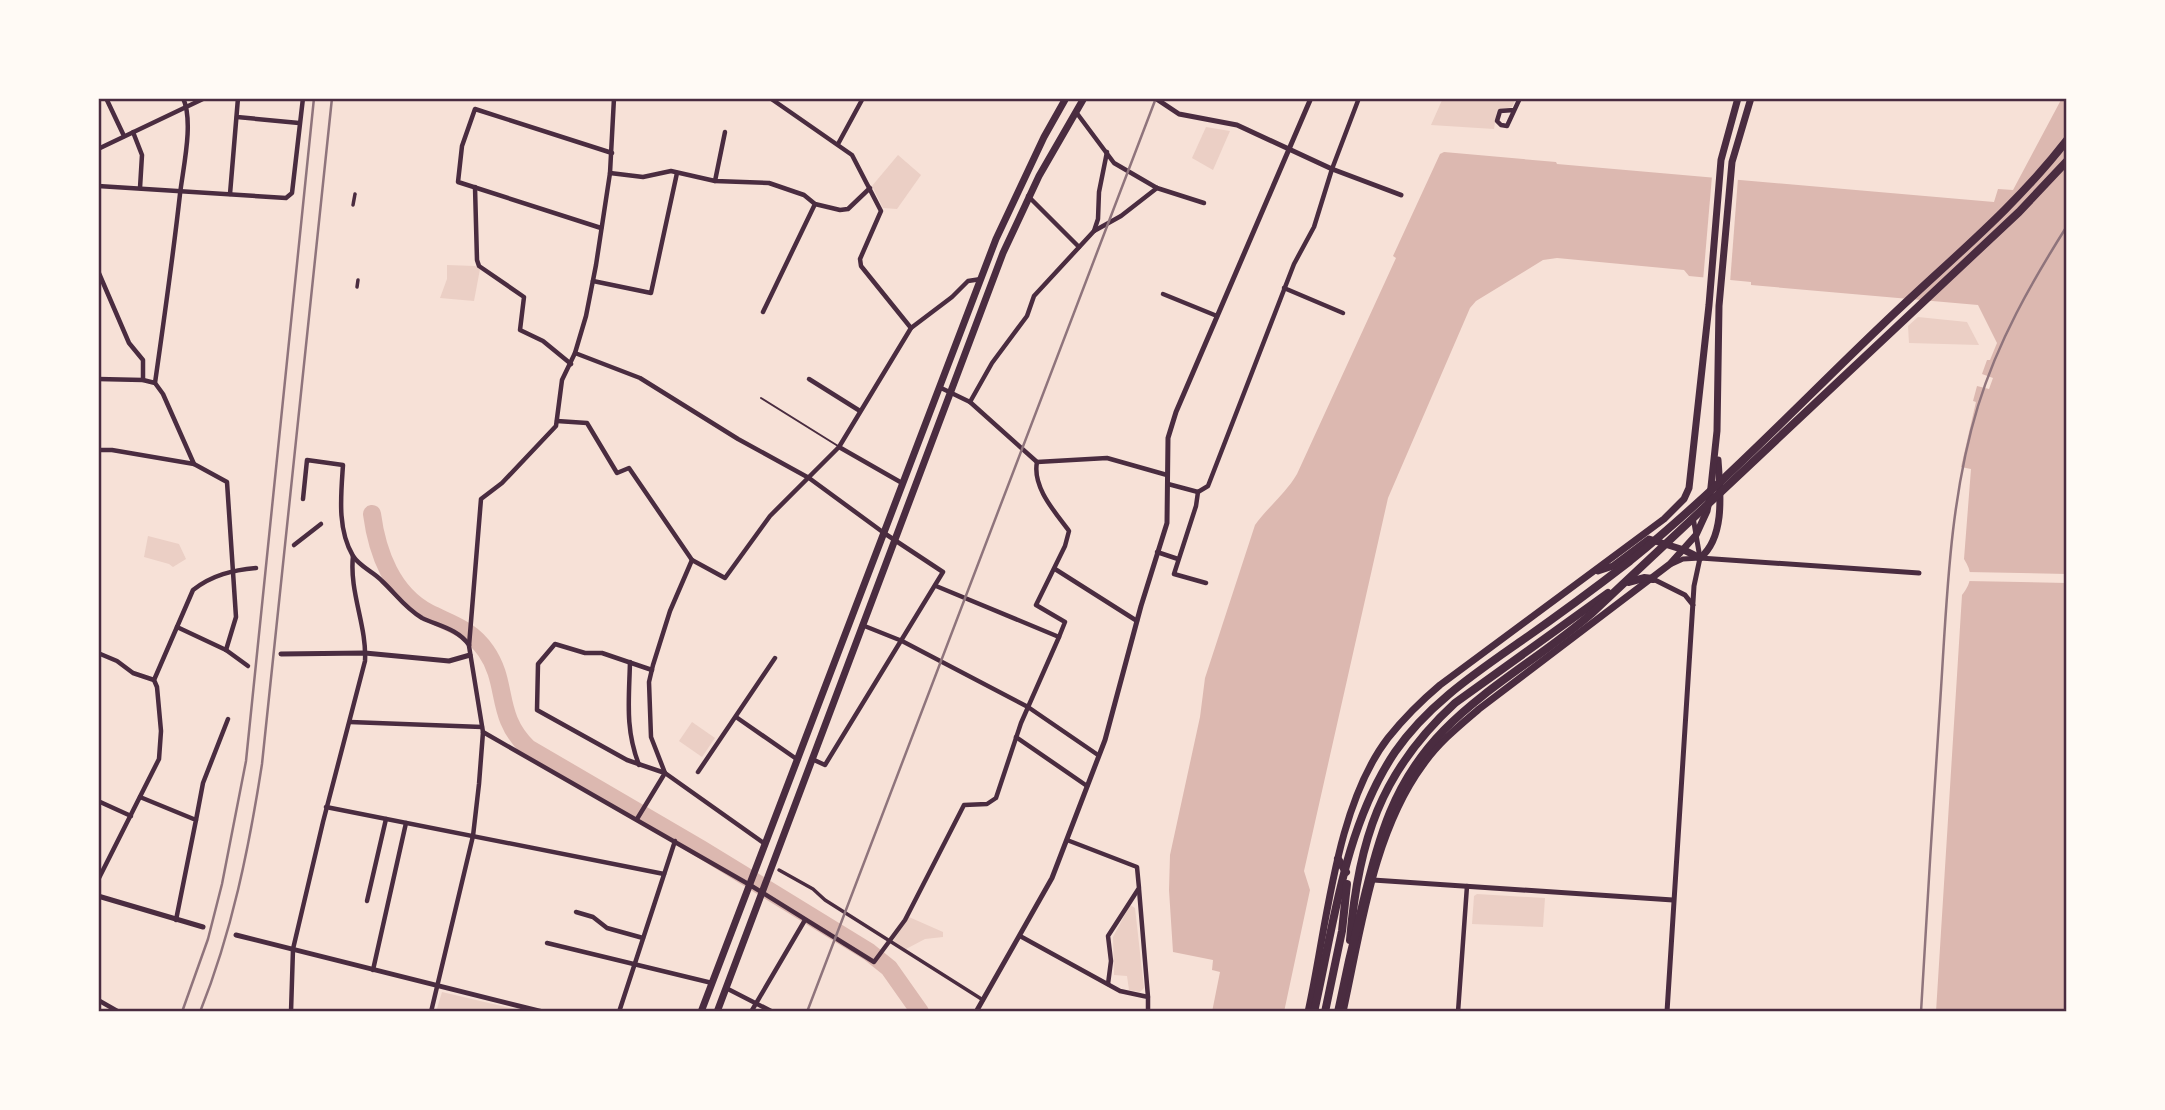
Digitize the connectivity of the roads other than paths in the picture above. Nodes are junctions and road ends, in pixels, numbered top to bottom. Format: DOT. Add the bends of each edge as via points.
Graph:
graph roads {
  1 [pos="106,98"];
  2 [pos="183,98"];
  3 [pos="205,98"];
  4 [pos="238,98"];
  5 [pos="303,98"];
  6 [pos="614,98"];
  7 [pos="770,98"];
  8 [pos="863,98"];
  9 [pos="1066,98"];
  10 [pos="1084,98"];
  11 [pos="1155,98"];
  12 [pos="1311,98"];
  13 [pos="1359,98"];
  14 [pos="1520,98"];
  15 [pos="1738,98"];
  16 [pos="1751,98"];
  17 [pos="187,107"];
  18 [pos="1514,110"];
  19 [pos="1075,111"];
  20 [pos="237,117"];
  21 [pos="299,123"];
  22 [pos="133,132"];
  23 [pos="725,132"];
  24 [pos="124,136"];
  25 [pos="2067,140"];
  26 [pos="838,144"];
  27 [pos="98,149"];
  28 [pos="1290,150"];
  29 [pos="1107,152"];
  30 [pos="612,153"];
  31 [pos="2067,161"];
  32 [pos="1332,169"];
  33 [pos="610,173"];
  34 [pos="677,173"];
  35 [pos="715,181"];
  36 [pos="98,186"];
  37 [pos="475,187"];
  38 [pos="140,188"];
  39 [pos="870,188"];
  40 [pos="1157,188"];
  41 [pos="180,190"];
  42 [pos="230,194"];
  43 [pos="355,194"];
  44 [pos="1401,195"];
  45 [pos="1028,197"];
  46 [pos="1204,203"];
  47 [pos="815,204"];
  48 [pos="353,205"];
  49 [pos="601,228"];
  50 [pos="1094,231"];
  51 [pos="1079,247"];
  52 [pos="98,271"];
  53 [pos="982,279"];
  54 [pos="358,280"];
  55 [pos="593,281"];
  56 [pos="357,287"];
  57 [pos="1284,289"];
  58 [pos="1163,294"];
  59 [pos="763,312"];
  60 [pos="1343,313"];
  61 [pos="1217,316"];
  62 [pos="911,328"];
  63 [pos="575,353"];
  64 [pos="571,364"];
  65 [pos="98,379"];
  66 [pos="809,379"];
  67 [pos="143,380"];
  68 [pos="155,383"];
  69 [pos="939,387"];
  70 [pos="951,392"];
  71 [pos="761,398"];
  72 [pos="970,402"];
  73 [pos="860,411"];
  74 [pos="557,421"];
  75 [pos="1717,431"];
  76 [pos="839,447"];
  77 [pos="98,450"];
  78 [pos="1037,462"];
  79 [pos="194,464"];
  80 [pos="1167,475"];
  81 [pos="809,478"];
  82 [pos="902,483"];
  83 [pos="1168,484"];
  84 [pos="1689,488"];
  85 [pos="1198,492"];
  86 [pos="303,499"];
  87 [pos="321,524"];
  88 [pos="884,533"];
  89 [pos="1696,535"];
  90 [pos="894,539"];
  91 [pos="294,545"];
  92 [pos="1684,550"];
  93 [pos="1157,552"];
  94 [pos="353,556"];
  95 [pos="1700,558"];
  96 [pos="1178,559"];
  97 [pos="692,560"];
  98 [pos="1670,564"];
  99 [pos="257,568"];
  100 [pos="1055,569"];
  101 [pos="233,570"];
  102 [pos="1592,573"];
  103 [pos="1919,573"];
  104 [pos="1653,579"];
  105 [pos="1206,583"];
  106 [pos="936,586"];
  107 [pos="1693,605"];
  108 [pos="1137,621"];
  109 [pos="862,625"];
  110 [pos="177,627"];
  111 [pos="1059,637"];
  112 [pos="902,641"];
  113 [pos="470,643"];
  114 [pos="226,650"];
  115 [pos="98,653"];
  116 [pos="365,653"];
  117 [pos="281,654"];
  118 [pos="470,655"];
  119 [pos="775,658"];
  120 [pos="630,662"];
  121 [pos="248,666"];
  122 [pos="652,670"];
  123 [pos="154,680"];
  124 [pos="1028,707"];
  125 [pos="736,717"];
  126 [pos="228,719"];
  127 [pos="350,722"];
  128 [pos="482,730"];
  129 [pos="1016,737"];
  130 [pos="1098,755"];
  131 [pos="812,759"];
  132 [pos="798,760"];
  133 [pos="640,766"];
  134 [pos="698,772"];
  135 [pos="665,773"];
  136 [pos="1087,786"];
  137 [pos="140,797"];
  138 [pos="98,801"];
  139 [pos="326,807"];
  140 [pos="131,816"];
  141 [pos="638,818"];
  142 [pos="386,819"];
  143 [pos="196,820"];
  144 [pos="406,823"];
  145 [pos="474,836"];
  146 [pos="1067,840"];
  147 [pos="675,841"];
  148 [pos="766,845"];
  149 [pos="1338,859"];
  150 [pos="779,870"];
  151 [pos="664,874"];
  152 [pos="98,880"];
  153 [pos="1373,880"];
  154 [pos="751,884"];
  155 [pos="1467,885"];
  156 [pos="1139,888"];
  157 [pos="762,891"];
  158 [pos="98,896"];
  159 [pos="1674,900"];
  160 [pos="367,901"];
  161 [pos="576,912"];
  162 [pos="176,920"];
  163 [pos="805,920"];
  164 [pos="204,927"];
  165 [pos="236,935"];
  166 [pos="1020,936"];
  167 [pos="643,938"];
  168 [pos="890,942"];
  169 [pos="547,943"];
  170 [pos="293,949"];
  171 [pos="635,964"];
  172 [pos="1347,968"];
  173 [pos="373,970"];
  174 [pos="712,983"];
  175 [pos="1108,984"];
  176 [pos="438,986"];
  177 [pos="726,988"];
  178 [pos="1148,997"];
  179 [pos="98,1000"];
  180 [pos="983,1000"];
  181 [pos="757,1003"];
  182 [pos="530,1011"];
  183 [pos="119,1012"];
  184 [pos="291,1012"];
  185 [pos="431,1012"];
  186 [pos="542,1012"];
  187 [pos="619,1012"];
  188 [pos="701,1012"];
  189 [pos="717,1012"];
  190 [pos="751,1012"];
  191 [pos="773,1012"];
  192 [pos="976,1012"];
  193 [pos="1148,1012"];
  194 [pos="1308,1012"];
  195 [pos="1314,1012"];
  196 [pos="1325,1012"];
  197 [pos="1341,1012"];
  198 [pos="1458,1012"];
  199 [pos="1667,1012"];
  1 -- 24 [label="street"];
  2 -- 17 [label="street"];
  3 -- 17 [label="street"];
  4 -- 20 [label="street"];
  5 -- 21 [label="street"];
  6 -- 30 [label="street"];
  7 -- 26 [label="street"];
  8 -- 26 [label="street"];
  9 -- 53 [label="main road" via="1019,189"];
  10 -- 19 [label="main road"];
  11 -- 28 [label="street" via="1180,114 1237,125"];
  12 -- 28 [label="street"];
  13 -- 32 [label="street"];
  14 -- 18 [label="street"];
  15 -- 84 [label="main road" via="1721,160"];
  16 -- 75 [label="main road" via="1732,162 1720,290"];
  17 -- 22 [label="street"];
  17 -- 41 [label="street"];
  18 -- 18 [label="street" via="1507,126 1497,121 1500,111"];
  19 -- 29 [label="street"];
  19 -- 45 [label="main road"];
  20 -- 21 [label="street"];
  20 -- 42 [label="street"];
  21 -- 42 [label="street" via="292,193 286,198"];
  22 -- 24 [label="street"];
  22 -- 38 [label="street" via="142,155"];
  23 -- 35 [label="street"];
  24 -- 27 [label="street"];
  25 -- 195 [label="highway" via="1996,221 1705,494 1570,608 1447,695 1412,730 1372,792 1355,832"];
  26 -- 39 [label="street" via="852,155"];
  28 -- 32 [label="street"];
  28 -- 61 [label="street"];
  29 -- 40 [label="street" via="1114,163"];
  29 -- 50 [label="street"];
  30 -- 33 [label="street"];
  30 -- 37 [label="street" via="475,109 462,146 457,182"];
  31 -- 172 [label="highway" via="2019,212 1591,614 1462,713 1430,745 1385,820"];
  32 -- 44 [label="street"];
  32 -- 57 [label="street" via="1314,227"];
  33 -- 34 [label="street" via="643,177"];
  33 -- 49 [label="street"];
  34 -- 35 [label="street"];
  34 -- 55 [label="street" via="651,293"];
  35 -- 47 [label="street" via="769,183 804,195"];
  36 -- 38 [label="street"];
  37 -- 49 [label="street"];
  37 -- 64 [label="street" via="479,265 524,298 520,330 544,341"];
  38 -- 41 [label="street"];
  39 -- 47 [label="street" via="848,209"];
  39 -- 62 [label="street" via="881,211 861,265"];
  40 -- 46 [label="street"];
  40 -- 50 [label="street"];
  41 -- 42 [label="street"];
  41 -- 68 [label="street"];
  43 -- 48 [label="street"];
  45 -- 51 [label="street"];
  45 -- 70 [label="main road"];
  47 -- 59 [label="street"];
  49 -- 55 [label="street"];
  50 -- 51 [label="street"];
  51 -- 72 [label="street" via="1034,296 1027,316"];
  52 -- 67 [label="street" via="129,343 142,360"];
  53 -- 62 [label="street" via="968,281"];
  53 -- 69 [label="main road"];
  54 -- 56 [label="street"];
  55 -- 63 [label="street"];
  57 -- 60 [label="street"];
  57 -- 85 [label="street" via="1208,486"];
  58 -- 61 [label="street"];
  61 -- 80 [label="street" via="1176,412 1168,438"];
  62 -- 73 [label="street"];
  63 -- 64 [label="street"];
  63 -- 81 [label="street" via="640,378"];
  64 -- 74 [label="street" via="562,380"];
  65 -- 67 [label="street"];
  66 -- 73 [label="street"];
  67 -- 68 [label="street"];
  68 -- 79 [label="street"];
  69 -- 70 [label="street"];
  69 -- 82 [label="main road"];
  70 -- 72 [label="street"];
  70 -- 90 [label="main road"];
  71 -- 76 [label="lane"];
  72 -- 78 [label="street"];
  73 -- 76 [label="street"];
  74 -- 97 [label="street" via="587,423 617,473 629,468"];
  74 -- 113 [label="street" via="502,483 481,499"];
  75 -- 89 [label="main road" via="1710,496"];
  75 -- 95 [label="main road" via="1717,527 1709,551"];
  76 -- 81 [label="street"];
  76 -- 82 [label="street"];
  77 -- 79 [label="street"];
  78 -- 80 [label="street" via="1107,458"];
  78 -- 100 [label="street" via="1041,489 1069,531"];
  79 -- 101 [label="street" via="227,482"];
  80 -- 83 [label="street"];
  81 -- 88 [label="street"];
  81 -- 97 [label="street" via="770,516 725,578"];
  82 -- 88 [label="main road"];
  83 -- 85 [label="street"];
  83 -- 93 [label="street" via="1167,523"];
  84 -- 89 [label="street"];
  84 -- 102 [label="main road" via="1664,519"];
  85 -- 96 [label="street"];
  86 -- 94 [label="street" via="307,460 343,465 340,518"];
  87 -- 91 [label="street"];
  88 -- 90 [label="street"];
  88 -- 132 [label="main road"];
  89 -- 92 [label="main road"];
  89 -- 95 [label="street"];
  90 -- 106 [label="street" via="943,572"];
  90 -- 109 [label="main road"];
  92 -- 95 [label="main road"];
  92 -- 98 [label="main road"];
  92 -- 102 [label="main road" via="1649,539 1613,566"];
  93 -- 96 [label="street"];
  93 -- 108 [label="street"];
  94 -- 113 [label="street" via="405,606"];
  94 -- 116 [label="street"];
  95 -- 98 [label="street"];
  95 -- 103 [label="street"];
  95 -- 107 [label="street"];
  96 -- 105 [label="street" via="1174,574"];
  97 -- 122 [label="street"];
  98 -- 104 [label="main road"];
  99 -- 101 [label="street"];
  100 -- 108 [label="street"];
  100 -- 111 [label="street" via="1037,605 1065,622"];
  101 -- 110 [label="street" via="193,590"];
  101 -- 114 [label="street" via="236,617"];
  102 -- 149 [label="main road" via="1417,704 1366,775"];
  104 -- 107 [label="street" via="1685,595"];
  104 -- 153 [label="main road" via="1450,733 1423,763 1395,810"];
  104 -- 172 [label="highway" via="1618,586 1599,599 1455,703 1409,753 1386,791 1365,843"];
  106 -- 111 [label="street"];
  106 -- 112 [label="street"];
  107 -- 159 [label="street"];
  108 -- 130 [label="street"];
  109 -- 112 [label="street"];
  109 -- 131 [label="main road"];
  110 -- 114 [label="street"];
  110 -- 123 [label="street"];
  111 -- 124 [label="street"];
  112 -- 124 [label="street"];
  112 -- 131 [label="street" via="825,765"];
  113 -- 118 [label="street"];
  114 -- 121 [label="street"];
  115 -- 123 [label="street"];
  116 -- 117 [label="street"];
  116 -- 118 [label="street" via="449,661"];
  116 -- 127 [label="street"];
  118 -- 128 [label="street"];
  119 -- 125 [label="street"];
  120 -- 122 [label="street"];
  120 -- 133 [label="street" via="627,721"];
  120 -- 133 [label="street" via="555,644 538,664 537,710"];
  122 -- 135 [label="street" via="651,737"];
  123 -- 137 [label="street" via="161,731 159,760"];
  124 -- 129 [label="street"];
  124 -- 130 [label="street"];
  125 -- 132 [label="street"];
  125 -- 134 [label="street"];
  126 -- 143 [label="street" via="203,783"];
  127 -- 128 [label="street"];
  127 -- 139 [label="street"];
  128 -- 141 [label="street"];
  128 -- 145 [label="street"];
  129 -- 136 [label="street"];
  129 -- 168 [label="street" via="996,798 987,804 964,805"];
  130 -- 136 [label="street"];
  131 -- 157 [label="main road"];
  132 -- 148 [label="main road"];
  133 -- 135 [label="street"];
  135 -- 141 [label="street"];
  135 -- 148 [label="street"];
  136 -- 146 [label="street"];
  137 -- 140 [label="street"];
  137 -- 143 [label="street"];
  138 -- 140 [label="street"];
  139 -- 142 [label="street"];
  139 -- 170 [label="street"];
  140 -- 152 [label="street"];
  141 -- 147 [label="street"];
  142 -- 144 [label="street"];
  142 -- 160 [label="street"];
  143 -- 162 [label="street"];
  144 -- 145 [label="street"];
  144 -- 173 [label="street"];
  145 -- 151 [label="street"];
  145 -- 176 [label="street"];
  146 -- 156 [label="street" via="1137,867"];
  146 -- 166 [label="street"];
  147 -- 151 [label="street"];
  147 -- 154 [label="street"];
  148 -- 154 [label="main road"];
  149 -- 194 [label="main road"];
  149 -- 196 [label="highway" via="1348,874"];
  150 -- 168 [label="street"];
  151 -- 167 [label="street"];
  153 -- 155 [label="street"];
  153 -- 197 [label="main road"];
  154 -- 157 [label="street"];
  154 -- 174 [label="main road"];
  155 -- 159 [label="street"];
  155 -- 198 [label="street"];
  156 -- 175 [label="street" via="1108,936"];
  156 -- 178 [label="street"];
  157 -- 163 [label="street"];
  157 -- 177 [label="main road"];
  158 -- 162 [label="street"];
  159 -- 199 [label="street"];
  161 -- 167 [label="street" via="607,928"];
  162 -- 164 [label="street"];
  163 -- 168 [label="street" via="874,962"];
  163 -- 181 [label="street"];
  165 -- 170 [label="street"];
  166 -- 175 [label="street"];
  166 -- 180 [label="street"];
  167 -- 171 [label="street"];
  168 -- 180 [label="street"];
  169 -- 171 [label="street"];
  170 -- 173 [label="street"];
  170 -- 184 [label="street"];
  171 -- 174 [label="street"];
  171 -- 187 [label="street"];
  172 -- 197 [label="highway"];
  173 -- 176 [label="street"];
  174 -- 188 [label="main road"];
  175 -- 178 [label="street"];
  176 -- 182 [label="street"];
  176 -- 185 [label="street"];
  177 -- 181 [label="street"];
  177 -- 189 [label="main road"];
  178 -- 193 [label="street"];
  179 -- 183 [label="street"];
  180 -- 192 [label="street"];
  181 -- 190 [label="street"];
  181 -- 191 [label="street"];
  182 -- 186 [label="street"];
}
